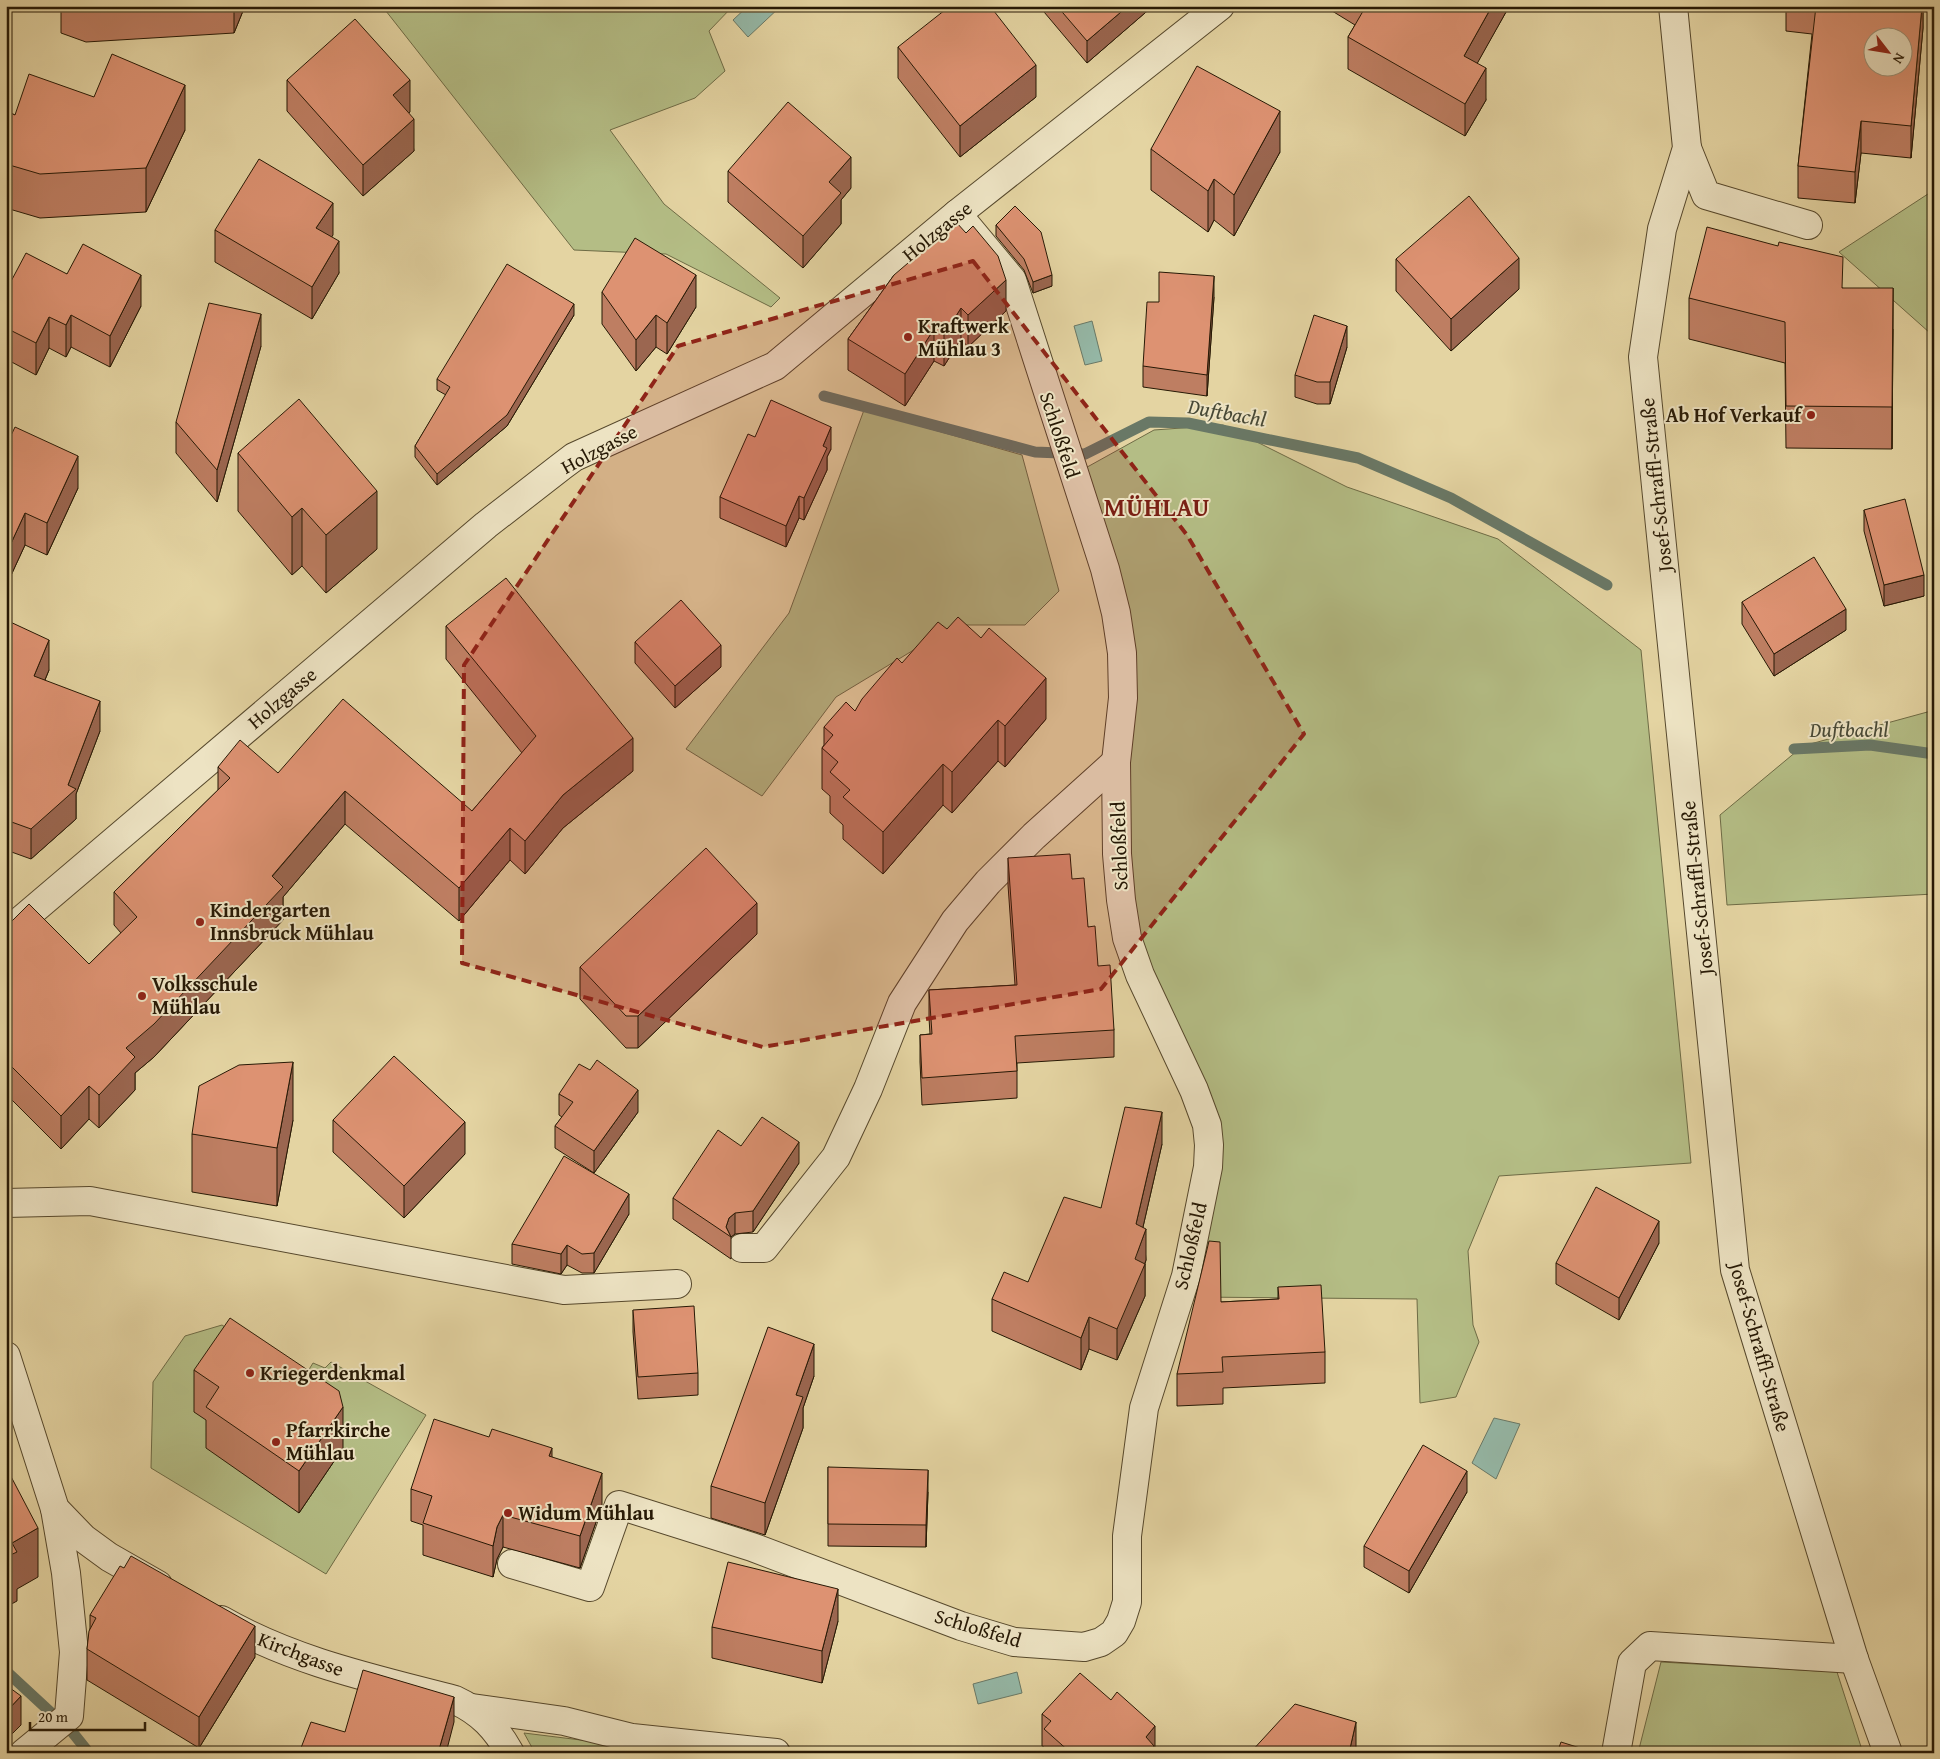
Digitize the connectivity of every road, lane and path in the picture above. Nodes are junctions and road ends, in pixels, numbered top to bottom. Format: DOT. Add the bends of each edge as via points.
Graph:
graph roads {
  1 [pos="1220,6"];
  2 [pos="1674,6"];
  3 [pos="1687,148"];
  4 [pos="957,214"];
  5 [pos="1808,225"];
  6 [pos="1116,762"];
  7 [pos="6,933"];
  8 [pos="6,1203"];
  9 [pos="742,1248"];
  10 [pos="677,1284"];
  11 [pos="6,1356"];
  12 [pos="55,1508"];
  13 [pos="512,1564"];
  14 [pos="1854,1658"];
  15 [pos="472,1708"];
  16 [pos="26,1751"];
  17 [pos="510,1753"];
  18 [pos="776,1753"];
  19 [pos="1616,1753"];
  20 [pos="1888,1753"];
  1 -- 4 [label="street, Holzgasse"];
  2 -- 3 [label="street, Josef-Schraffl-Straße"];
  3 -- 5 [label="street" via="1706,195"];
  3 -- 14 [label="street, Josef-Schraffl-Straße" via="1662,229 1643,357 1735,1270"];
  4 -- 6 [label="street, Schloßfeld" via="1012,280 1105,570 1122,653 1123,698"];
  4 -- 7 [label="street, Holzgasse" via="775,366 574,457 562,466 486,525"];
  6 -- 9 [label="street" via="1027,843 955,921 902,1003 868,1089 836,1157 764,1248"];
  6 -- 13 [label="street, Schloßfeld" via="1117,854 1127,938 1140,975 1194,1090 1207,1125 1210,1145 1186,1276 1144,1408 1127,1536 1127,1602 1122,1621 1114,1633 1084,1648 1014,1642 961,1626 752,1547 619,1505 590,1588"];
  8 -- 10 [label="street" via="90,1201 564,1290"];
  11 -- 12 [label="street, Kirchgasse"];
  12 -- 15 [label="street, Kirchgasse" via="83,1538 109,1557 277,1648 362,1676 455,1700"];
  12 -- 16 [label="street" via="74,1652 69,1716"];
  14 -- 19 [label="street" via="1650,1646 1632,1663"];
  14 -- 20 [label="street, Josef-Schraffl-Straße"];
  15 -- 17 [label="street, Kirchgasse" via="490,1722"];
  15 -- 18 [label="street" via="564,1721 632,1738"];
}
